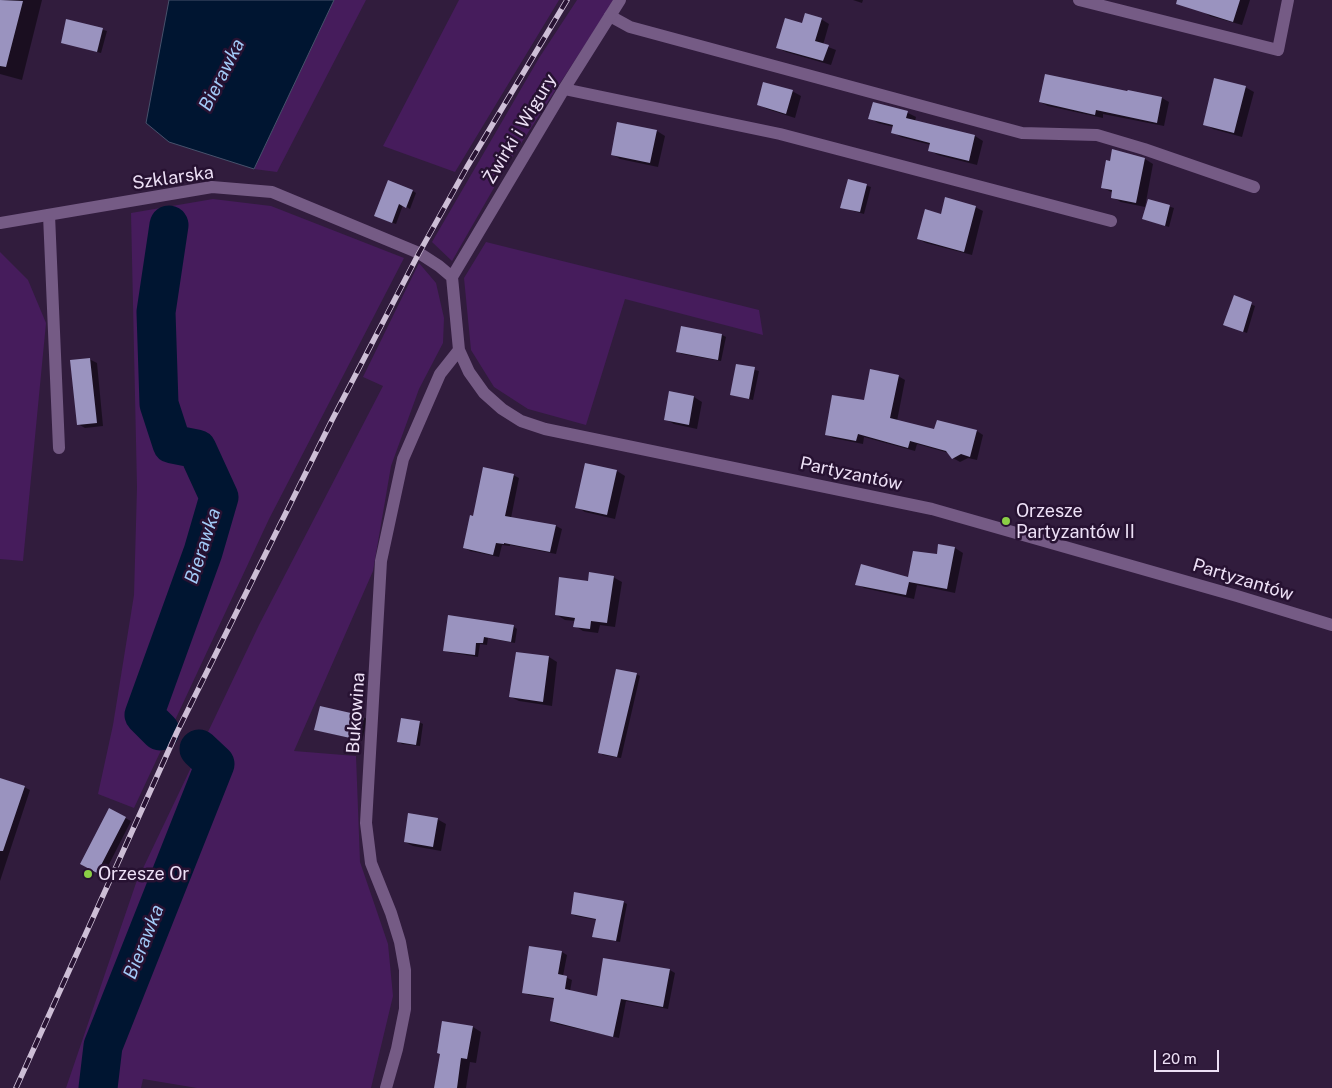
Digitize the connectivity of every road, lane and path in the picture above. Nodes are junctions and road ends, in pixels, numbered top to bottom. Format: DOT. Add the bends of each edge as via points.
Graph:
graph roads {
  1 [pos="620,0"];
  2 [pos="1079,0"];
  3 [pos="1288,0"];
  4 [pos="610,16"];
  5 [pos="564,89"];
  6 [pos="1254,187"];
  7 [pos="49,215"];
  8 [pos="1111,221"];
  9 [pos="0,223"];
  10 [pos="452,277"];
  11 [pos="460,350"];
  12 [pos="59,448"];
  13 [pos="1332,625"];
  14 [pos="386,1088"];
  1 -- 4 [label="street, Żwirki i Wigury"];
  2 -- 3 [label="street" via="1278,50"];
  4 -- 5 [label="street, Żwirki i Wigury"];
  4 -- 6 [label="street" via="630,27 1022,133 1097,135"];
  5 -- 8 [label="street" via="780,134"];
  5 -- 10 [label="street, Żwirki i Wigury"];
  7 -- 9 [label="street, Szklarska"];
  7 -- 10 [label="street, Szklarska" via="212,187 272,192 419,253"];
  7 -- 12 [label="street"];
  10 -- 11 [label="street, Partyzantów"];
  11 -- 13 [label="street, Partyzantów" via="469,372 484,393 521,421 546,429 932,509"];
  11 -- 14 [label="street, Bukowina" via="440,374 403,459 381,561 366,823 371,863 391,913 405,970 405,1009 398,1050"];
}
